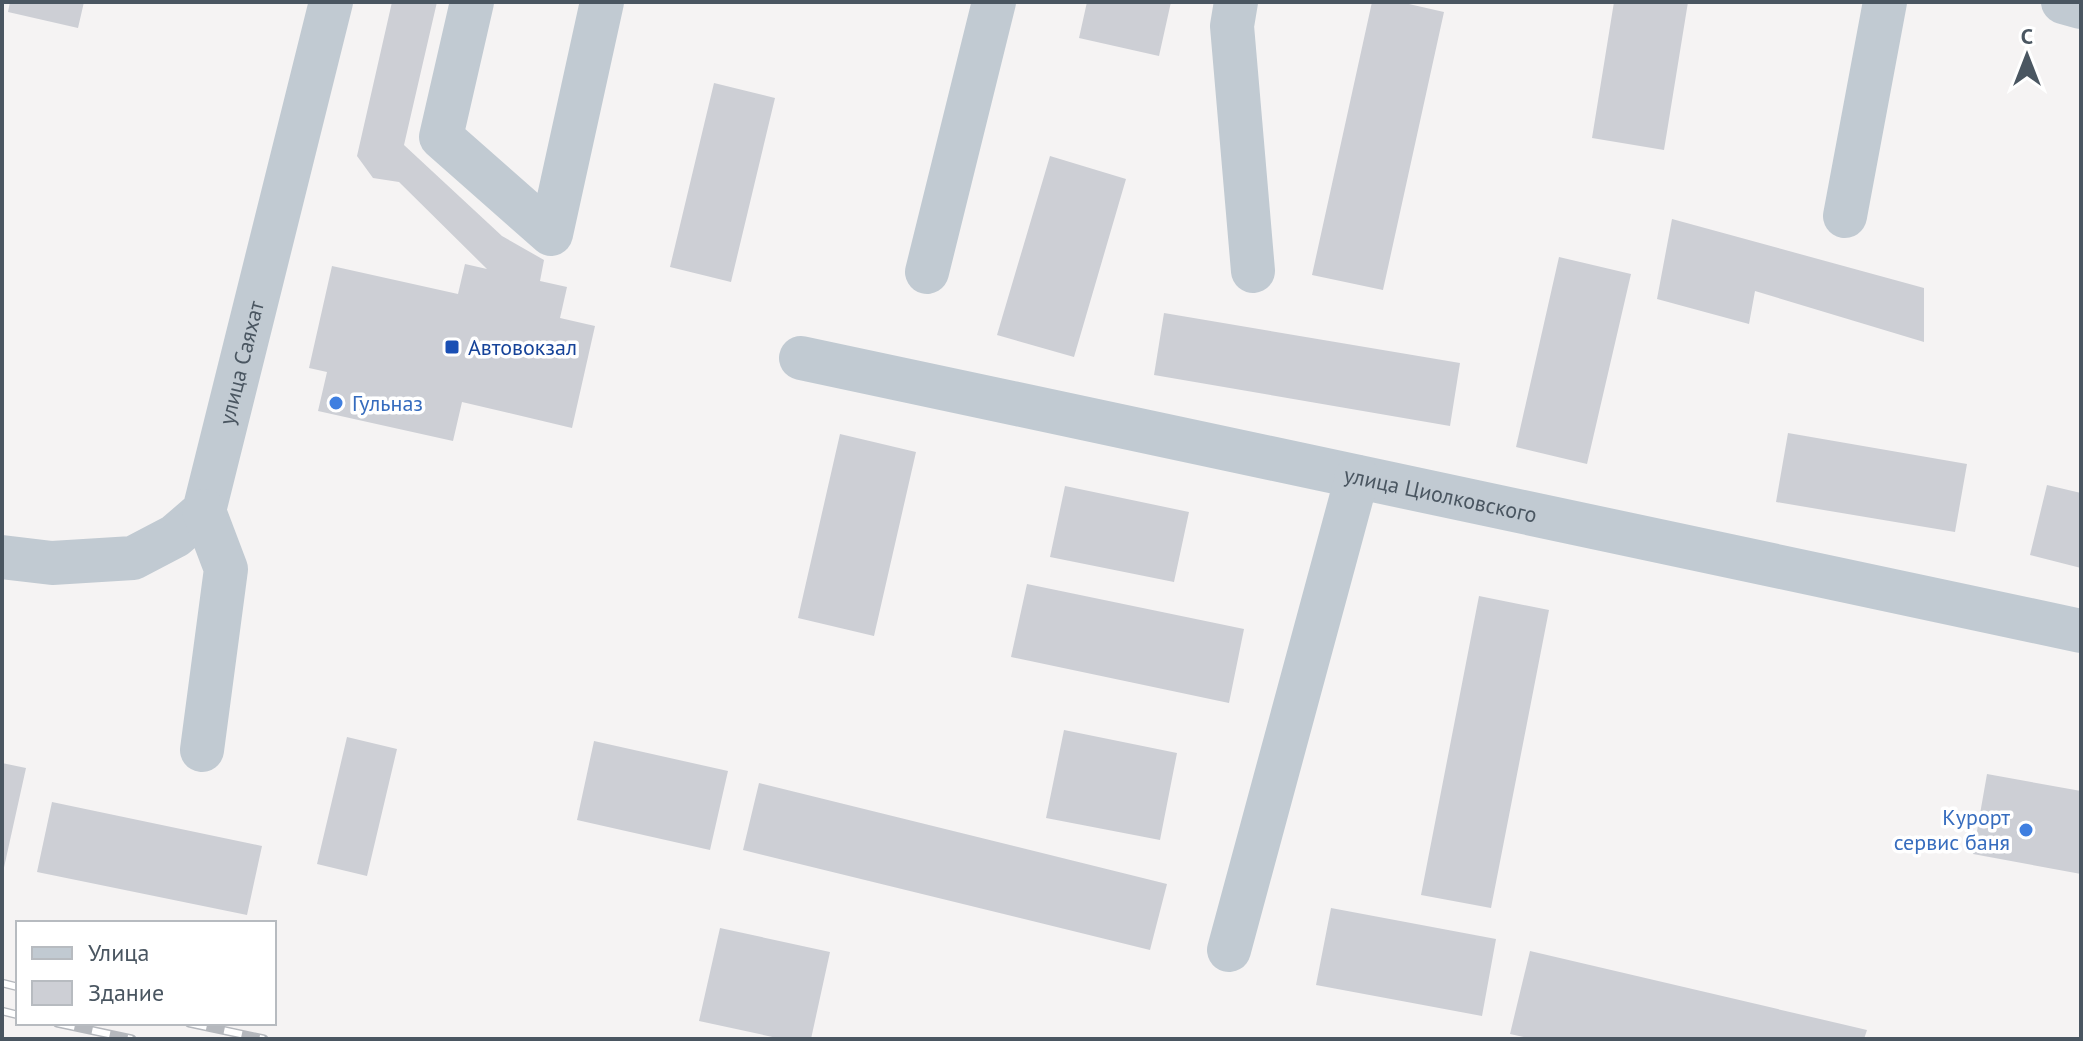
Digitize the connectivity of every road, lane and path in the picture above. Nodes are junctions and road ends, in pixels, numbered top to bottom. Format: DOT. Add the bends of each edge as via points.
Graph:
graph roads {
  1 [pos="331,2"];
  2 [pos="472,2"];
  3 [pos="602,2"];
  4 [pos="994,2"];
  5 [pos="1236,2"];
  6 [pos="1885,2"];
  7 [pos="2063,2"];
  8 [pos="2081,7"];
  9 [pos="1845,216"];
  10 [pos="1253,271"];
  11 [pos="927,272"];
  12 [pos="801,358"];
  13 [pos="1357,477"];
  14 [pos="204,511"];
  15 [pos="2,557"];
  16 [pos="2081,631"];
  17 [pos="202,750"];
  18 [pos="1229,950"];
  1 -- 14 [label="street, улица Саяхат"];
  2 -- 3 [label="street" via="441,137 551,234"];
  4 -- 11 [label="street"];
  5 -- 10 [label="street" via="1232,26"];
  6 -- 9 [label="street"];
  7 -- 8 [label="street"];
  12 -- 13 [label="street, улица Циолковского"];
  13 -- 16 [label="street, улица Циолковского"];
  13 -- 18 [label="street"];
  14 -- 15 [label="street" via="175,536 133,558 52,563"];
  14 -- 17 [label="street" via="226,569"];
}
